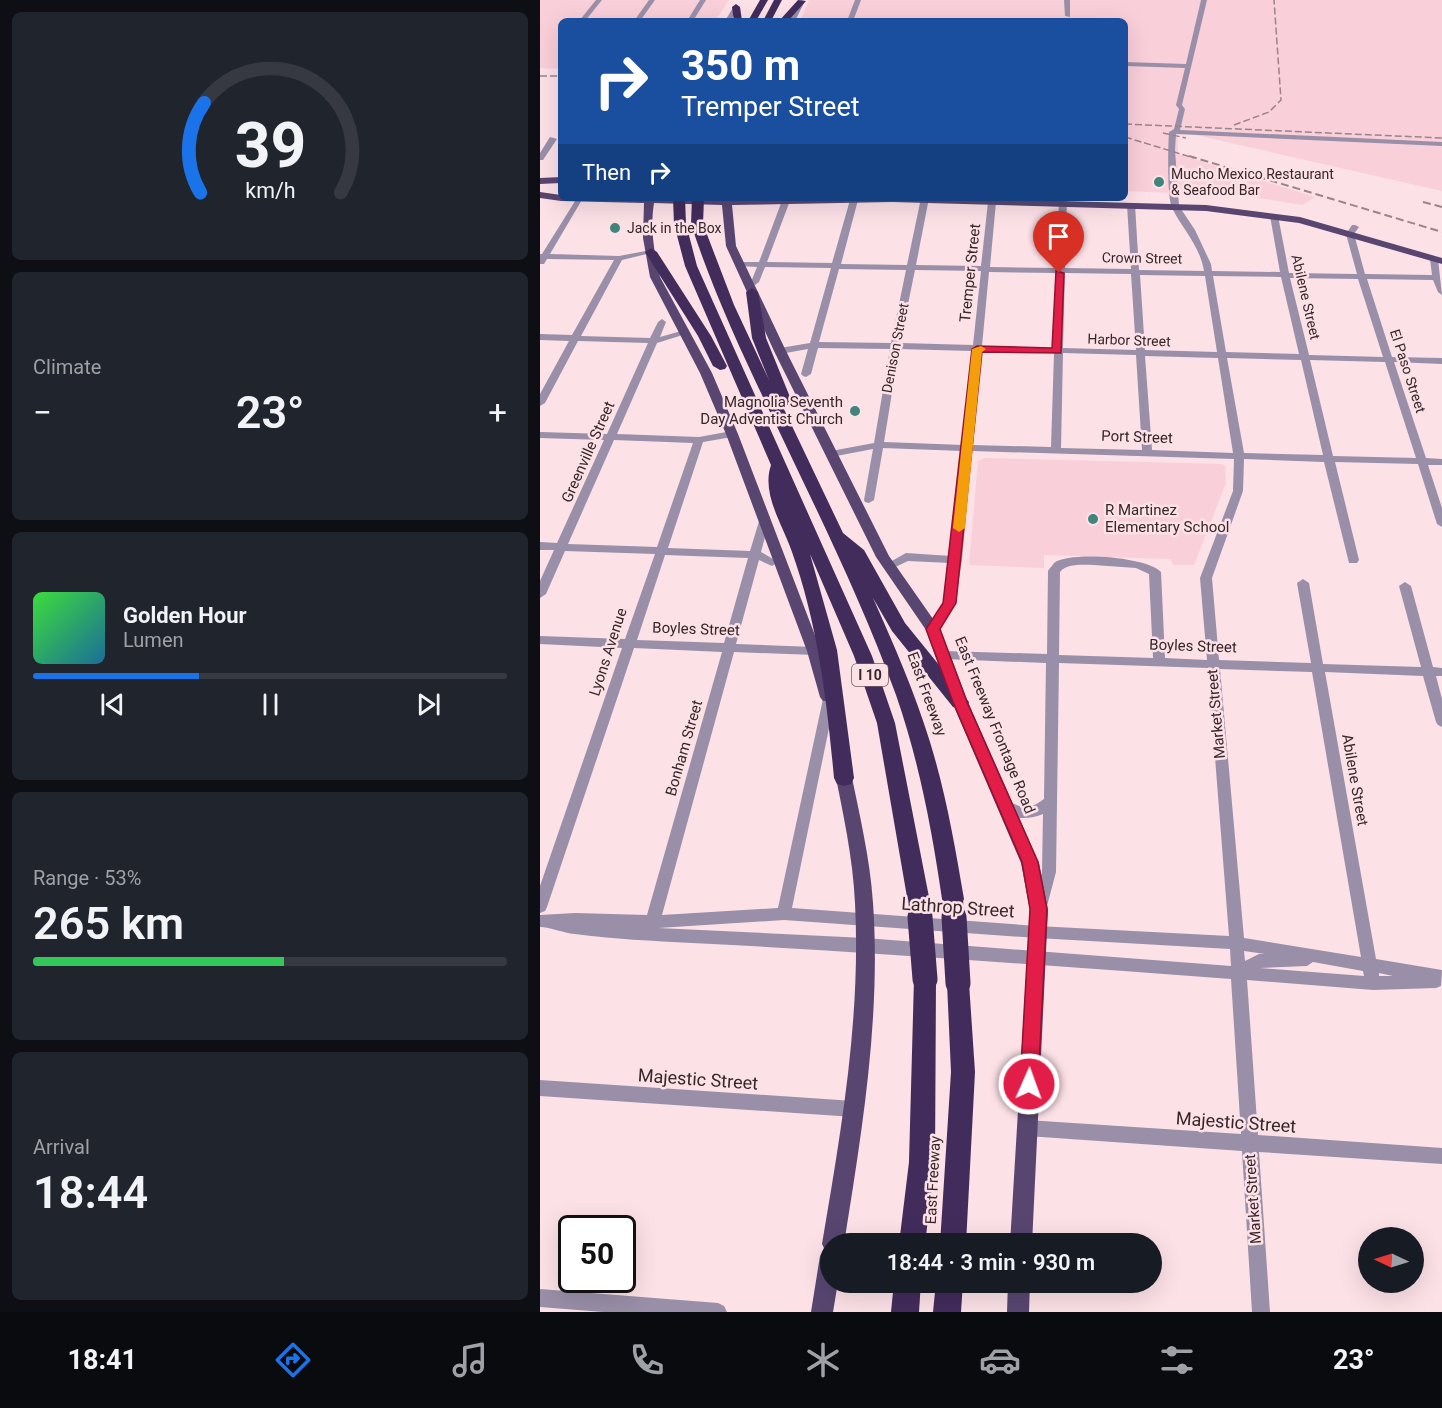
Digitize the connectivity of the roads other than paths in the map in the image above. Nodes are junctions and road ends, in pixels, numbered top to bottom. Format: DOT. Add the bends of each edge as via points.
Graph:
graph roads {
  1 [pos="599,0"];
  2 [pos="652,0"];
  3 [pos="703,0"];
  4 [pos="764,0"];
  5 [pos="778,0"];
  6 [pos="802,0"];
  7 [pos="858,0"];
  8 [pos="1067,0"];
  9 [pos="1204,0"];
  10 [pos="738,4"];
  11 [pos="1068,16"];
  12 [pos="584,18"];
  13 [pos="638,18"];
  14 [pos="692,18"];
  15 [pos="730,18"];
  16 [pos="754,18"];
  17 [pos="769,18"];
  18 [pos="786,18"];
  19 [pos="793,18"];
  20 [pos="851,18"];
  21 [pos="1128,64"];
  22 [pos="1187,66"];
  23 [pos="1173,132"];
  24 [pos="540,139"];
  25 [pos="557,139"];
  26 [pos="1442,144"];
  27 [pos="540,158"];
  28 [pos="558,180"];
  29 [pos="540,181"];
  30 [pos="540,195"];
  31 [pos="558,198"];
  32 [pos="579,201"];
  33 [pos="627,201"];
  34 [pos="650,201"];
  35 [pos="680,201"];
  36 [pos="698,201"];
  37 [pos="726,201"];
  38 [pos="739,201"];
  39 [pos="786,201"];
  40 [pos="854,201"];
  41 [pos="925,201"];
  42 [pos="970,201"];
  43 [pos="1063,201"];
  44 [pos="1128,201"];
  45 [pos="992,202"];
  46 [pos="766,203"];
  47 [pos="1175,203"];
  48 [pos="648,213"];
  49 [pos="726,215"];
  50 [pos="1274,216"];
  51 [pos="1352,230"];
  52 [pos="651,252"];
  53 [pos="1439,257"];
  54 [pos="541,258"];
  55 [pos="619,258"];
  56 [pos="764,263"];
  57 [pos="739,264"];
  58 [pos="836,264"];
  59 [pos="910,266"];
  60 [pos="986,268"];
  61 [pos="1059,270"];
  62 [pos="1135,272"];
  63 [pos="1208,273"];
  64 [pos="1285,275"];
  65 [pos="1361,275"];
  66 [pos="1436,278"];
  67 [pos="754,287"];
  68 [pos="1442,292"];
  69 [pos="662,322"];
  70 [pos="685,333"];
  71 [pos="540,337"];
  72 [pos="575,338"];
  73 [pos="654,341"];
  74 [pos="814,345"];
  75 [pos="895,346"];
  76 [pos="977,349"];
  77 [pos="780,351"];
  78 [pos="1057,351"];
  79 [pos="1139,354"];
  80 [pos="1221,355"];
  81 [pos="1305,357"];
  82 [pos="1389,360"];
  83 [pos="1442,361"];
  84 [pos="806,374"];
  85 [pos="540,403"];
  86 [pos="754,412"];
  87 [pos="732,434"];
  88 [pos="540,435"];
  89 [pos="611,437"];
  90 [pos="790,438"];
  91 [pos="699,440"];
  92 [pos="877,445"];
  93 [pos="966,447"];
  94 [pos="1056,450"];
  95 [pos="1147,453"];
  96 [pos="831,454"];
  97 [pos="1239,456"];
  98 [pos="1330,459"];
  99 [pos="1422,462"];
  100 [pos="1442,462"];
  101 [pos="778,465"];
  102 [pos="869,500"];
  103 [pos="765,519"];
  104 [pos="1442,524"];
  105 [pos="833,531"];
  106 [pos="540,546"];
  107 [pos="561,547"];
  108 [pos="659,550"];
  109 [pos="757,555"];
  110 [pos="956,560"];
  111 [pos="1353,560"];
  112 [pos="776,561"];
  113 [pos="889,566"];
  114 [pos="752,572"];
  115 [pos="1303,583"];
  116 [pos="1405,586"];
  117 [pos="540,594"];
  118 [pos="933,629"];
  119 [pos="540,640"];
  120 [pos="629,643"];
  121 [pos="730,647"];
  122 [pos="814,651"];
  123 [pos="944,655"];
  124 [pos="1053,658"];
  125 [pos="1159,662"];
  126 [pos="1211,663"];
  127 [pos="1319,667"];
  128 [pos="1428,671"];
  129 [pos="1442,672"];
  130 [pos="829,699"];
  131 [pos="960,702"];
  132 [pos="1442,722"];
  133 [pos="844,778"];
  134 [pos="1051,801"];
  135 [pos="1004,805"];
  136 [pos="540,907"];
  137 [pos="1039,909"];
  138 [pos="784,914"];
  139 [pos="865,919"];
  140 [pos="540,921"];
  141 [pos="651,928"];
  142 [pos="1037,932"];
  143 [pos="1237,943"];
  144 [pos="865,945"];
  145 [pos="1330,957"];
  146 [pos="1035,959"];
  147 [pos="1370,964"];
  148 [pos="1238,971"];
  149 [pos="1442,979"];
  150 [pos="1373,982"];
  151 [pos="540,1088"];
  152 [pos="854,1109"];
  153 [pos="1027,1128"];
  154 [pos="1249,1143"];
  155 [pos="1442,1156"];
  156 [pos="835,1233"];
  157 [pos="913,1233"];
  158 [pos="954,1233"];
  159 [pos="1022,1233"];
  160 [pos="825,1293"];
  161 [pos="907,1293"];
  162 [pos="949,1293"];
  163 [pos="1019,1293"];
  164 [pos="540,1298"];
  165 [pos="718,1312"];
  166 [pos="822,1312"];
  167 [pos="905,1312"];
  168 [pos="947,1312"];
  169 [pos="1018,1312"];
  170 [pos="1262,1312"];
  1 -- 12 [label="street"];
  2 -- 13 [label="street"];
  3 -- 14 [label="street"];
  4 -- 16 [label="highway"];
  5 -- 17 [label="highway"];
  6 -- 18 [label="highway"];
  6 -- 19 [label="street"];
  7 -- 20 [label="street"];
  8 -- 11 [label="street"];
  9 -- 22 [label="street, Market Street"];
  10 -- 15 [label="street"];
  21 -- 22 [label="street"];
  22 -- 23 [label="street, Market Street" via="1179,105 1182,109"];
  23 -- 26 [label="street"];
  23 -- 47 [label="street, Market Street"];
  24 -- 25 [label="street"];
  25 -- 27 [label="street"];
  28 -- 29 [label="main road"];
  30 -- 31 [label="main road"];
  32 -- 54 [label="street"];
  33 -- 48 [label="main road" via="639,204"];
  34 -- 48 [label="main road"];
  35 -- 86 [label="highway, East Freeway / I 10, bridge" via="680,224 691,266"];
  36 -- 90 [label="highway, East Freeway / I 10, bridge" via="697,224 711,270"];
  37 -- 49 [label="main road, East Freeway Frontage Road"];
  38 -- 46 [label="main road"];
  39 -- 46 [label="main road"];
  39 -- 56 [label="street"];
  40 -- 58 [label="street"];
  41 -- 59 [label="street, Denison Street"];
  42 -- 45 [label="main road"];
  43 -- 44 [label="main road"];
  43 -- 45 [label="main road"];
  43 -- 61 [label="street"];
  44 -- 47 [label="main road"];
  44 -- 62 [label="street"];
  45 -- 60 [label="street, Tremper Street"];
  46 -- 49 [label="main road" via="738,206"];
  47 -- 50 [label="main road"];
  47 -- 51 [label="main road" via="1275,208"];
  47 -- 63 [label="street, Market Street" via="1203,253"];
  48 -- 49 [label="main road" via="667,208 710,210"];
  48 -- 52 [label="main road"];
  49 -- 57 [label="main road, East Freeway Frontage Road"];
  50 -- 51 [label="main road"];
  50 -- 64 [label="street, Abilene Street"];
  51 -- 53 [label="main road"];
  51 -- 65 [label="street, El Paso Street"];
  52 -- 55 [label="street"];
  52 -- 70 [label="main road" via="656,277"];
  52 -- 86 [label="highway" via="710,343 735,397"];
  53 -- 66 [label="street"];
  54 -- 55 [label="street"];
  55 -- 72 [label="street"];
  56 -- 57 [label="street, Crown Street"];
  56 -- 58 [label="street, Crown Street"];
  56 -- 67 [label="street"];
  57 -- 67 [label="main road, East Freeway Frontage Road"];
  58 -- 59 [label="street, Crown Street"];
  58 -- 74 [label="street"];
  59 -- 60 [label="street, Crown Street"];
  59 -- 75 [label="street, Denison Street"];
  60 -- 61 [label="street, Crown Street"];
  60 -- 76 [label="street, Tremper Street"];
  61 -- 62 [label="street, Crown Street"];
  61 -- 78 [label="street"];
  62 -- 63 [label="street, Crown Street"];
  62 -- 79 [label="street"];
  63 -- 64 [label="street, Crown Street"];
  63 -- 80 [label="street, Market Street"];
  64 -- 65 [label="street, Crown Street"];
  64 -- 81 [label="street, Abilene Street"];
  65 -- 66 [label="street, Crown Street"];
  65 -- 82 [label="street, El Paso Street"];
  66 -- 68 [label="street"];
  67 -- 77 [label="main road, East Freeway Frontage Road"];
  67 -- 90 [label="highway" via="759,338 791,415"];
  69 -- 73 [label="street, Greenville Street"];
  70 -- 73 [label="street"];
  70 -- 87 [label="main road"];
  71 -- 72 [label="street"];
  72 -- 73 [label="street"];
  72 -- 85 [label="street"];
  73 -- 89 [label="street, Greenville Street"];
  74 -- 75 [label="street, Harbor Street"];
  74 -- 77 [label="street, Harbor Street"];
  74 -- 84 [label="street"];
  75 -- 76 [label="street, Harbor Street"];
  75 -- 92 [label="street, Denison Street"];
  76 -- 78 [label="street, Harbor Street"];
  76 -- 93 [label="street, Tremper Street"];
  77 -- 96 [label="main road, East Freeway Frontage Road"];
  78 -- 79 [label="street, Harbor Street"];
  78 -- 94 [label="street"];
  79 -- 80 [label="street, Harbor Street"];
  79 -- 95 [label="street"];
  80 -- 81 [label="street, Harbor Street"];
  80 -- 97 [label="street, Market Street"];
  81 -- 82 [label="street, Harbor Street"];
  81 -- 98 [label="street, Abilene Street"];
  82 -- 83 [label="street, Harbor Street"];
  82 -- 99 [label="street, El Paso Street"];
  86 -- 101 [label="highway, East Freeway / I 10"];
  87 -- 91 [label="street"];
  87 -- 103 [label="main road"];
  88 -- 89 [label="street"];
  89 -- 91 [label="street"];
  89 -- 107 [label="street, Greenville Street"];
  90 -- 105 [label="highway, East Freeway / I 10"];
  91 -- 108 [label="street, Lyons Avenue"];
  92 -- 93 [label="street, Port Street"];
  92 -- 96 [label="street, Port Street"];
  92 -- 102 [label="street, Denison Street"];
  93 -- 94 [label="street, Port Street"];
  93 -- 110 [label="street, Tremper Street"];
  94 -- 95 [label="street, Port Street"];
  95 -- 97 [label="street, Port Street"];
  96 -- 113 [label="main road, East Freeway Frontage Road"];
  97 -- 98 [label="street, Port Street"];
  97 -- 126 [label="street, Market Street" via="1239,491 1206,578"];
  98 -- 99 [label="street, Port Street"];
  98 -- 111 [label="street, Abilene Street"];
  99 -- 100 [label="street, Port Street"];
  99 -- 104 [label="street, El Paso Street"];
  101 -- 133 [label="highway" via="776,492 801,553 828,650"];
  101 -- 157 [label="highway, East Freeway / I 10, bridge" via="863,656 886,723 902,801 918,897 925,979 921,1162"];
  103 -- 109 [label="street, Bonham Street"];
  103 -- 112 [label="main road"];
  105 -- 131 [label="highway" via="858,554 898,627"];
  105 -- 158 [label="highway, East Freeway / I 10, bridge" via="904,693 946,852 953,899 963,1072"];
  106 -- 107 [label="street"];
  107 -- 108 [label="street"];
  107 -- 117 [label="street, Greenville Street"];
  108 -- 109 [label="street"];
  108 -- 120 [label="street, Lyons Avenue"];
  109 -- 112 [label="street"];
  109 -- 114 [label="street, Bonham Street"];
  110 -- 113 [label="street" via="906,557"];
  110 -- 118 [label="street, Tremper Street" via="950,603"];
  112 -- 114 [label="street"];
  112 -- 122 [label="main road"];
  113 -- 118 [label="main road, East Freeway Frontage Road"];
  114 -- 121 [label="street, Bonham Street"];
  115 -- 127 [label="street, Abilene Street"];
  116 -- 128 [label="street"];
  118 -- 123 [label="main road, East Freeway Frontage Road"];
  119 -- 120 [label="street, Boyles Street"];
  120 -- 121 [label="street, Boyles Street"];
  120 -- 136 [label="street, Lyons Avenue"];
  121 -- 122 [label="street, Boyles Street"];
  121 -- 141 [label="street, Bonham Street"];
  122 -- 130 [label="main road"];
  123 -- 124 [label="street, Boyles Street"];
  123 -- 131 [label="main road, East Freeway Frontage Road"];
  124 -- 125 [label="street, Boyles Street"];
  124 -- 125 [label="street" via="1054,571 1059,565 1082,562 1143,565 1155,572"];
  124 -- 134 [label="street"];
  125 -- 126 [label="street, Boyles Street"];
  126 -- 127 [label="street, Boyles Street"];
  126 -- 143 [label="street, Market Street"];
  127 -- 128 [label="street, Boyles Street"];
  127 -- 147 [label="street, Abilene Street"];
  128 -- 129 [label="street, Boyles Street"];
  128 -- 132 [label="street"];
  130 -- 133 [label="main road"];
  130 -- 138 [label="street"];
  131 -- 135 [label="main road, East Freeway Frontage Road"];
  133 -- 139 [label="main road" via="860,852"];
  134 -- 135 [label="street" via="1032,813"];
  134 -- 137 [label="street" via="1049,872"];
  135 -- 137 [label="main road, East Freeway Frontage Road" via="1030,862"];
  137 -- 142 [label="main road, East Freeway Frontage Road"];
  138 -- 139 [label="street, Lathrop Street"];
  138 -- 141 [label="street, Lathrop Street"];
  139 -- 142 [label="street, Lathrop Street"];
  139 -- 144 [label="main road"];
  140 -- 141 [label="street, Lathrop Street" via="574,928"];
  141 -- 144 [label="street, Lathrop Street"];
  142 -- 143 [label="street, Lathrop Street"];
  142 -- 146 [label="main road, East Freeway Frontage Road"];
  143 -- 145 [label="street, Lathrop Street"];
  143 -- 148 [label="street, Market Street"];
  144 -- 146 [label="street, Lathrop Street"];
  144 -- 152 [label="main road"];
  145 -- 147 [label="street, Lathrop Street"];
  145 -- 148 [label="street" via="1259,961"];
  146 -- 148 [label="street, Lathrop Street"];
  146 -- 153 [label="main road, East Freeway Frontage Road"];
  147 -- 149 [label="street, Lathrop Street"];
  147 -- 150 [label="street, Abilene Street"];
  148 -- 150 [label="street, Lathrop Street"];
  148 -- 154 [label="street, Market Street"];
  149 -- 150 [label="street, Lathrop Street"];
  151 -- 152 [label="street, Majestic Street"];
  152 -- 156 [label="main road"];
  153 -- 154 [label="street, Majestic Street"];
  153 -- 159 [label="main road, East Freeway Frontage Road"];
  154 -- 155 [label="street, Majestic Street"];
  154 -- 170 [label="street, Market Street"];
  160 -- 166 [label="main road"];
  161 -- 167 [label="highway"];
  162 -- 168 [label="highway"];
  163 -- 169 [label="main road"];
  164 -- 165 [label="street"];
}
